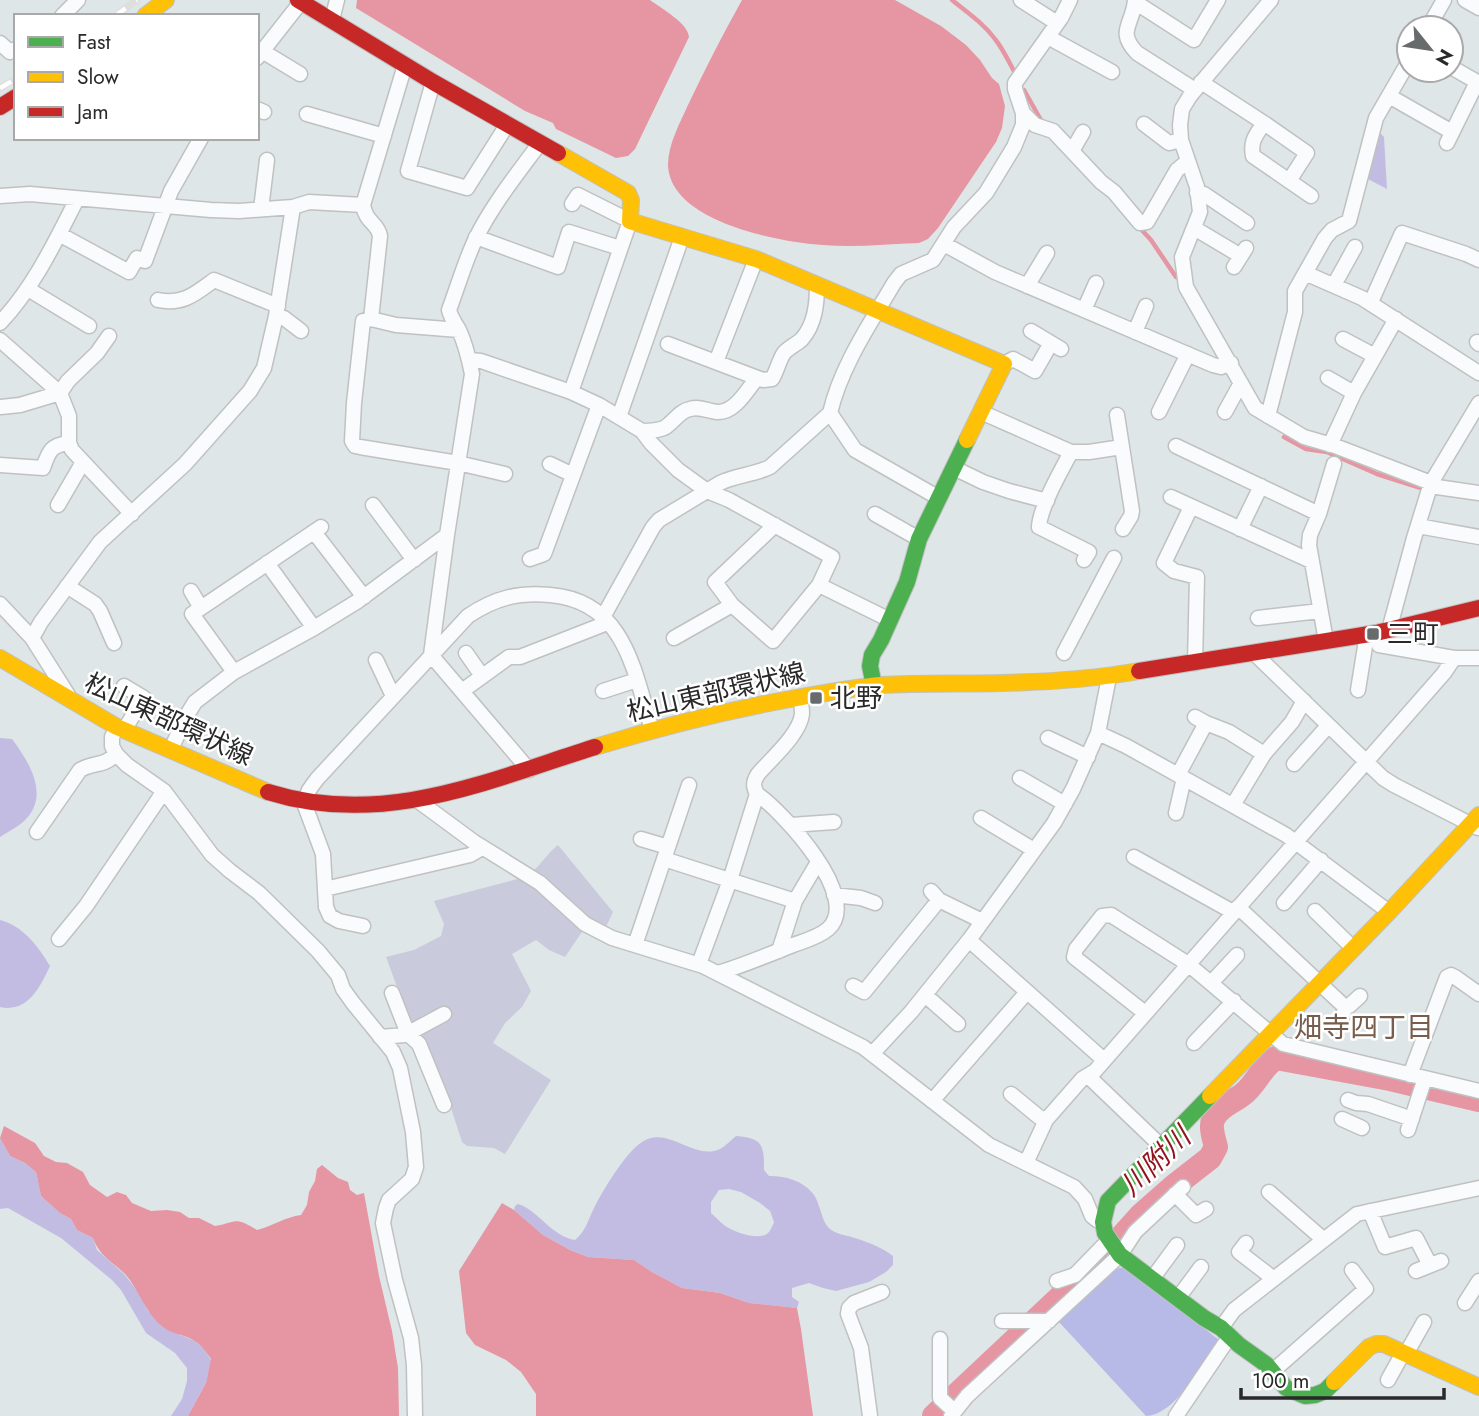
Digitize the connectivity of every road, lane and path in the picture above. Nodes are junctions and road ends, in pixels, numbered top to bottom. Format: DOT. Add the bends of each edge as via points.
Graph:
graph roads {
  1 [pos="78,0"];
  2 [pos="166,0"];
  3 [pos="337,0"];
  4 [pos="1021,0"];
  5 [pos="1070,0"];
  6 [pos="1218,0"];
  7 [pos="1271,0"];
  8 [pos="1465,0"];
  9 [pos="299,1"];
  10 [pos="1135,1"];
  11 [pos="1479,8"];
  12 [pos="64,14"];
  13 [pos="148,14"];
  14 [pos="332,20"];
  15 [pos="1058,23"];
  16 [pos="1048,37"];
  17 [pos="0,43"];
  18 [pos="14,50"];
  19 [pos="260,55"];
  20 [pos="405,65"];
  21 [pos="1112,72"];
  22 [pos="300,74"];
  23 [pos="1465,75"];
  24 [pos="433,82"];
  25 [pos="1396,84"];
  26 [pos="1198,86"];
  27 [pos="1389,96"];
  28 [pos="1023,113"];
  29 [pos="307,114"];
  30 [pos="1264,123"];
  31 [pos="1144,124"];
  32 [pos="507,125"];
  33 [pos="1083,132"];
  34 [pos="384,136"];
  35 [pos="200,140"];
  36 [pos="1181,140"];
  37 [pos="540,143"];
  38 [pos="1072,151"];
  39 [pos="267,160"];
  40 [pos="1188,161"];
  41 [pos="1289,181"];
  42 [pos="1197,194"];
  43 [pos="0,195"];
  44 [pos="1311,196"];
  45 [pos="77,199"];
  46 [pos="572,204"];
  47 [pos="363,205"];
  48 [pos="164,207"];
  49 [pos="293,207"];
  50 [pos="261,209"];
  51 [pos="630,221"];
  52 [pos="1247,223"];
  53 [pos="1194,228"];
  54 [pos="59,234"];
  55 [pos="476,237"];
  56 [pos="682,237"];
  57 [pos="944,243"];
  58 [pos="1354,247"];
  59 [pos="621,248"];
  60 [pos="1047,253"];
  61 [pos="1240,257"];
  62 [pos="756,259"];
  63 [pos="1479,260"];
  64 [pos="1306,274"];
  65 [pos="1096,283"];
  66 [pos="817,285"];
  67 [pos="1334,285"];
  68 [pos="1027,286"];
  69 [pos="28,289"];
  70 [pos="158,300"];
  71 [pos="1371,302"];
  72 [pos="1146,306"];
  73 [pos="878,310"];
  74 [pos="1084,310"];
  75 [pos="277,311"];
  76 [pos="371,319"];
  77 [pos="1396,319"];
  78 [pos="0,323"];
  79 [pos="89,326"];
  80 [pos="459,330"];
  81 [pos="301,331"];
  82 [pos="1031,331"];
  83 [pos="1135,332"];
  84 [pos="109,336"];
  85 [pos="1342,339"];
  86 [pos="0,340"];
  87 [pos="668,344"];
  88 [pos="1188,354"];
  89 [pos="1375,356"];
  90 [pos="470,360"];
  91 [pos="716,362"];
  92 [pos="1231,363"];
  93 [pos="1004,364"];
  94 [pos="1479,373"];
  95 [pos="757,378"];
  96 [pos="1328,378"];
  97 [pos="1241,383"];
  98 [pos="571,392"];
  99 [pos="60,393"];
  100 [pos="1354,393"];
  101 [pos="599,405"];
  102 [pos="1,407"];
  103 [pos="1477,411"];
  104 [pos="981,412"];
  105 [pos="1159,412"];
  106 [pos="1225,412"];
  107 [pos="830,413"];
  108 [pos="1117,415"];
  109 [pos="1268,416"];
  110 [pos="619,417"];
  111 [pos="642,431"];
  112 [pos="69,443"];
  113 [pos="1330,445"];
  114 [pos="1177,446"];
  115 [pos="1122,447"];
  116 [pos="1071,452"];
  117 [pos="83,462"];
  118 [pos="458,463"];
  119 [pos="550,464"];
  120 [pos="1334,464"];
  121 [pos="0,465"];
  122 [pos="954,468"];
  123 [pos="505,474"];
  124 [pos="573,475"];
  125 [pos="1431,483"];
  126 [pos="1261,486"];
  127 [pos="706,491"];
  128 [pos="1479,493"];
  129 [pos="1171,497"];
  130 [pos="939,498"];
  131 [pos="1047,501"];
  132 [pos="58,505"];
  133 [pos="373,505"];
  134 [pos="1191,507"];
  135 [pos="131,514"];
  136 [pos="875,514"];
  137 [pos="1319,514"];
  138 [pos="775,525"];
  139 [pos="1418,526"];
  140 [pos="1123,529"];
  141 [pos="1240,529"];
  142 [pos="447,535"];
  143 [pos="1479,537"];
  144 [pos="919,539"];
  145 [pos="1114,558"];
  146 [pos="530,559"];
  147 [pos="414,560"];
  148 [pos="1084,560"];
  149 [pos="1311,561"];
  150 [pos="267,563"];
  151 [pos="819,585"];
  152 [pos="67,586"];
  153 [pos="191,591"];
  154 [pos="364,597"];
  155 [pos="0,604"];
  156 [pos="732,605"];
  157 [pos="201,608"];
  158 [pos="1479,608"];
  159 [pos="1320,611"];
  160 [pos="1258,618"];
  161 [pos="605,620"];
  162 [pos="890,620"];
  163 [pos="314,628"];
  164 [pos="1377,632"];
  165 [pos="1062,637"];
  166 [pos="32,638"];
  167 [pos="674,638"];
  168 [pos="1326,641"];
  169 [pos="114,643"];
  170 [pos="466,653"];
  171 [pos="1064,653"];
  172 [pos="1255,654"];
  173 [pos="431,655"];
  174 [pos="0,658"];
  175 [pos="1454,658"];
  176 [pos="1479,658"];
  177 [pos="376,660"];
  178 [pos="1195,663"];
  179 [pos="234,672"];
  180 [pos="482,676"];
  181 [pos="1109,677"];
  182 [pos="637,680"];
  183 [pos="1066,681"];
  184 [pos="124,686"];
  185 [pos="874,686"];
  186 [pos="1358,690"];
  187 [pos="462,691"];
  188 [pos="603,691"];
  189 [pos="393,696"];
  190 [pos="801,697"];
  191 [pos="1304,701"];
  192 [pos="73,702"];
  193 [pos="1328,726"];
  194 [pos="121,728"];
  195 [pos="652,730"];
  196 [pos="1098,733"];
  197 [pos="1048,738"];
  198 [pos="171,749"];
  199 [pos="116,754"];
  200 [pos="1264,754"];
  201 [pos="1088,757"];
  202 [pos="1366,762"];
  203 [pos="1294,764"];
  204 [pos="529,770"];
  205 [pos="1181,776"];
  206 [pos="1020,778"];
  207 [pos="690,785"];
  208 [pos="164,791"];
  209 [pos="757,794"];
  210 [pos="417,800"];
  211 [pos="304,803"];
  212 [pos="1065,804"];
  213 [pos="1233,805"];
  214 [pos="1176,813"];
  215 [pos="981,818"];
  216 [pos="834,822"];
  217 [pos="1476,823"];
  218 [pos="791,825"];
  219 [pos="37,832"];
  220 [pos="640,839"];
  221 [pos="1296,842"];
  222 [pos="482,848"];
  223 [pos="1034,850"];
  224 [pos="666,853"];
  225 [pos="1134,856"];
  226 [pos="1321,860"];
  227 [pos="818,862"];
  228 [pos="730,880"];
  229 [pos="325,890"];
  230 [pos="834,895"];
  231 [pos="795,901"];
  232 [pos="875,903"];
  233 [pos="1284,903"];
  234 [pos="1235,910"];
  235 [pos="1315,911"];
  236 [pos="1389,912"];
  237 [pos="982,921"];
  238 [pos="363,926"];
  239 [pos="59,939"];
  240 [pos="969,940"];
  241 [pos="635,945"];
  242 [pos="1353,948"];
  243 [pos="779,951"];
  244 [pos="1237,955"];
  245 [pos="699,964"];
  246 [pos="1188,964"];
  247 [pos="718,973"];
  248 [pos="1211,983"];
  249 [pos="1320,983"];
  250 [pos="853,986"];
  251 [pos="1027,992"];
  252 [pos="392,993"];
  253 [pos="1479,994"];
  254 [pos="925,995"];
  255 [pos="1360,996"];
  256 [pos="1234,1001"];
  257 [pos="1345,1007"];
  258 [pos="1145,1013"];
  259 [pos="444,1014"];
  260 [pos="958,1024"];
  261 [pos="1343,1025"];
  262 [pos="1271,1033"];
  263 [pos="408,1034"];
  264 [pos="380,1037"];
  265 [pos="1194,1042"];
  266 [pos="872,1054"];
  267 [pos="1104,1060"];
  268 [pos="1410,1075"];
  269 [pos="1088,1076"];
  270 [pos="1423,1085"];
  271 [pos="1479,1091"];
  272 [pos="1011,1094"];
  273 [pos="932,1101"];
  274 [pos="444,1105"];
  275 [pos="1046,1121"];
  276 [pos="1352,1123"];
  277 [pos="1161,1146"];
  278 [pos="1026,1163"];
  279 [pos="1479,1188"];
  280 [pos="1272,1201"];
  281 [pos="1206,1209"];
  282 [pos="1370,1211"];
  283 [pos="1104,1222"];
  284 [pos="1324,1240"];
  285 [pos="1246,1243"];
  286 [pos="1177,1245"];
  287 [pos="1114,1247"];
  288 [pos="1429,1265"];
  289 [pos="1202,1267"];
  290 [pos="1352,1270"];
  291 [pos="1152,1279"];
  292 [pos="1274,1279"];
  293 [pos="1056,1281"];
  294 [pos="882,1292"];
  295 [pos="1178,1298"];
  296 [pos="1040,1320"];
  297 [pos="1002,1321"];
  298 [pos="1424,1322"];
  299 [pos="1225,1332"];
  300 [pos="940,1339"];
  301 [pos="1404,1354"];
  302 [pos="1273,1371"];
  303 [pos="1388,1380"];
  304 [pos="1479,1387"];
  305 [pos="949,1409"];
  306 [pos="1175,1415"];
  307 [pos="415,1416"];
  308 [pos="870,1416"];
  1 -- 12 [label="street"];
  2 -- 13 [label="street"];
  3 -- 14 [label="street"];
  4 -- 15 [label="street"];
  5 -- 15 [label="street"];
  6 -- 10 [label="street" via="1194,40"];
  7 -- 26 [label="street"];
  8 -- 11 [label="street"];
  9 -- 14 [label="street"];
  9 -- 19 [label="street"];
  10 -- 26 [label="street" via="1126,37 1130,45"];
  14 -- 20 [label="street"];
  15 -- 16 [label="street"];
  16 -- 21 [label="street"];
  16 -- 28 [label="street" via="1015,83"];
  17 -- 18 [label="street" via="10,52"];
  19 -- 22 [label="street"];
  20 -- 24 [label="street"];
  20 -- 34 [label="street"];
  23 -- 27 [label="street" via="1477,82 1450,138"];
  24 -- 32 [label="street"];
  24 -- 32 [label="street" via="408,171 467,188"];
  25 -- 27 [label="street"];
  26 -- 30 [label="street"];
  26 -- 36 [label="street" via="1182,109"];
  27 -- 64 [label="street" via="1376,118 1349,221 1332,230"];
  28 -- 38 [label="street" via="1035,125 1054,131"];
  28 -- 57 [label="street" via="1014,147 986,193"];
  29 -- 34 [label="street"];
  30 -- 41 [label="street" via="1251,146 1253,156"];
  30 -- 41 [label="street" via="1307,153"];
  31 -- 36 [label="street" via="1169,143"];
  32 -- 37 [label="street"];
  33 -- 38 [label="street"];
  34 -- 47 [label="street"];
  35 -- 48 [label="street"];
  36 -- 40 [label="street"];
  37 -- 51 [label="street" via="628,192"];
  37 -- 55 [label="street"];
  38 -- 40 [label="street" via="1140,223 1147,222 1177,170"];
  39 -- 50 [label="street"];
  40 -- 42 [label="street"];
  41 -- 44 [label="street"];
  42 -- 52 [label="street" via="1205,194"];
  42 -- 53 [label="street" via="1200,212"];
  43 -- 45 [label="street"];
  45 -- 48 [label="street"];
  45 -- 54 [label="street"];
  46 -- 51 [label="street" via="579,195"];
  47 -- 49 [label="street" via="309,202"];
  47 -- 76 [label="street" via="380,232"];
  48 -- 50 [label="street"];
  48 -- 54 [label="street" via="145,261 136,258 129,272"];
  49 -- 50 [label="street"];
  49 -- 75 [label="street"];
  51 -- 56 [label="street"];
  51 -- 59 [label="street"];
  53 -- 61 [label="street"];
  53 -- 92 [label="street" via="1182,257 1186,287"];
  54 -- 69 [label="street"];
  55 -- 59 [label="street" via="558,267 569,232"];
  55 -- 80 [label="street" via="449,310"];
  56 -- 62 [label="street"];
  56 -- 110 [label="street"];
  57 -- 68 [label="street"];
  57 -- 73 [label="street" via="933,260 901,274"];
  58 -- 67 [label="street"];
  59 -- 98 [label="street"];
  60 -- 68 [label="street"];
  62 -- 66 [label="street"];
  62 -- 91 [label="street"];
  63 -- 71 [label="street" via="1402,233"];
  64 -- 67 [label="street"];
  64 -- 109 [label="street" via="1296,291 1295,312"];
  65 -- 74 [label="street"];
  66 -- 73 [label="street"];
  66 -- 95 [label="street" via="813,319 805,336 785,353 772,379"];
  67 -- 71 [label="street"];
  68 -- 74 [label="street"];
  69 -- 78 [label="street"];
  69 -- 79 [label="street"];
  70 -- 75 [label="street" via="172,303 189,297 214,280"];
  71 -- 77 [label="street"];
  72 -- 83 [label="street"];
  73 -- 93 [label="street"];
  73 -- 107 [label="street" via="840,378"];
  74 -- 83 [label="street"];
  75 -- 81 [label="street"];
  75 -- 135 [label="street" via="264,368 250,391 185,464"];
  76 -- 80 [label="street"];
  76 -- 118 [label="street" via="363,321 354,403 355,446"];
  77 -- 89 [label="street"];
  77 -- 94 [label="street"];
  80 -- 90 [label="street"];
  82 -- 93 [label="street" via="1056,346 1035,370 1013,359"];
  83 -- 88 [label="street"];
  84 -- 99 [label="street"];
  85 -- 89 [label="street"];
  86 -- 99 [label="street"];
  87 -- 91 [label="street"];
  88 -- 92 [label="street" via="1213,365"];
  88 -- 105 [label="street"];
  89 -- 100 [label="street"];
  90 -- 98 [label="street"];
  90 -- 118 [label="street"];
  91 -- 95 [label="street"];
  92 -- 97 [label="street"];
  93 -- 104 [label="street"];
  95 -- 111 [label="street" via="726,410 692,408 664,427"];
  96 -- 100 [label="street"];
  97 -- 106 [label="street"];
  97 -- 109 [label="street" via="1255,408"];
  98 -- 101 [label="street"];
  99 -- 102 [label="street"];
  99 -- 112 [label="street" via="69,416"];
  100 -- 113 [label="street"];
  101 -- 110 [label="street"];
  101 -- 124 [label="street"];
  103 -- 125 [label="street"];
  104 -- 116 [label="street"];
  104 -- 122 [label="street"];
  107 -- 127 [label="street" via="770,467 728,479"];
  107 -- 130 [label="street" via="855,450"];
  108 -- 115 [label="street"];
  109 -- 113 [label="street" via="1304,437"];
  110 -- 111 [label="street"];
  111 -- 127 [label="street" via="678,470"];
  112 -- 117 [label="street"];
  112 -- 121 [label="street" via="56,445 43,468"];
  113 -- 125 [label="street"];
  114 -- 126 [label="street"];
  115 -- 116 [label="street"];
  115 -- 140 [label="street" via="1132,511"];
  116 -- 131 [label="street"];
  117 -- 132 [label="street"];
  117 -- 135 [label="street"];
  118 -- 123 [label="street"];
  118 -- 142 [label="street"];
  119 -- 124 [label="street"];
  120 -- 137 [label="street"];
  122 -- 130 [label="street"];
  122 -- 131 [label="street"];
  124 -- 146 [label="street" via="544,554"];
  125 -- 128 [label="street" via="1442,489"];
  125 -- 139 [label="street"];
  126 -- 137 [label="street"];
  126 -- 141 [label="street"];
  127 -- 138 [label="street"];
  127 -- 161 [label="street" via="653,527"];
  129 -- 134 [label="street"];
  130 -- 144 [label="street"];
  131 -- 148 [label="street" via="1040,527 1089,552"];
  133 -- 147 [label="street"];
  134 -- 141 [label="street"];
  134 -- 178 [label="street" via="1164,564 1198,577"];
  135 -- 152 [label="street" via="100,542"];
  136 -- 144 [label="street"];
  137 -- 149 [label="street" via="1310,535"];
  138 -- 151 [label="street" via="832,557"];
  138 -- 156 [label="street" via="715,582"];
  139 -- 143 [label="street"];
  139 -- 164 [label="street"];
  141 -- 149 [label="street"];
  142 -- 147 [label="street"];
  142 -- 173 [label="street"];
  144 -- 162 [label="street"];
  145 -- 171 [label="street"];
  147 -- 154 [label="street"];
  149 -- 159 [label="street"];
  150 -- 154 [label="street" via="318,529"];
  150 -- 157 [label="street"];
  150 -- 163 [label="street"];
  151 -- 156 [label="street" via="773,641"];
  151 -- 162 [label="street"];
  152 -- 166 [label="street"];
  152 -- 169 [label="street" via="95,604"];
  153 -- 157 [label="street"];
  154 -- 163 [label="street"];
  155 -- 166 [label="street"];
  156 -- 167 [label="street"];
  157 -- 179 [label="street" via="192,614"];
  158 -- 164 [label="street, 松山東部環状線"];
  159 -- 160 [label="street"];
  159 -- 168 [label="street"];
  161 -- 173 [label="street" via="578,600 521,594 499,599 468,616"];
  161 -- 180 [label="street" via="520,657 509,657"];
  161 -- 182 [label="street" via="622,641"];
  162 -- 185 [label="street" via="872,655"];
  163 -- 179 [label="street"];
  164 -- 168 [label="street, 松山東部環状線"];
  164 -- 175 [label="street" via="1379,645"];
  164 -- 186 [label="street"];
  165 -- 171 [label="street"];
  166 -- 192 [label="street"];
  168 -- 172 [label="street, 松山東部環状線"];
  170 -- 180 [label="street"];
  171 -- 183 [label="street"];
  172 -- 178 [label="street, 松山東部環状線"];
  172 -- 191 [label="street"];
  173 -- 187 [label="street"];
  173 -- 189 [label="street"];
  174 -- 192 [label="street, 松山東部環状線"];
  175 -- 176 [label="street"];
  175 -- 202 [label="street"];
  177 -- 189 [label="street"];
  178 -- 181 [label="street, 松山東部環状線"];
  179 -- 198 [label="street" via="195,702"];
  180 -- 187 [label="street"];
  181 -- 183 [label="street, 松山東部環状線"];
  181 -- 196 [label="street"];
  182 -- 188 [label="street"];
  182 -- 195 [label="street"];
  183 -- 185 [label="street, 松山東部環状線"];
  184 -- 194 [label="street" via="144,698"];
  185 -- 190 [label="street, 松山東部環状線"];
  187 -- 204 [label="street"];
  189 -- 211 [label="street" via="317,779"];
  190 -- 195 [label="street, 松山東部環状線"];
  190 -- 209 [label="street" via="798,726 758,774 754,781"];
  191 -- 193 [label="street"];
  191 -- 200 [label="street"];
  192 -- 194 [label="street, 松山東部環状線"];
  193 -- 202 [label="street"];
  193 -- 203 [label="street"];
  194 -- 198 [label="street, 松山東部環状線"];
  194 -- 199 [label="street" via="112,737"];
  195 -- 204 [label="street, 松山東部環状線"];
  196 -- 201 [label="street"];
  196 -- 205 [label="street"];
  197 -- 201 [label="street"];
  198 -- 211 [label="street, 松山東部環状線" via="270,793"];
  199 -- 208 [label="street"];
  199 -- 219 [label="street" via="108,762 80,770"];
  200 -- 205 [label="street" via="1200,720"];
  200 -- 213 [label="street"];
  201 -- 212 [label="street"];
  202 -- 217 [label="street" via="1394,785"];
  202 -- 221 [label="street"];
  204 -- 210 [label="street, 松山東部環状線"];
  205 -- 213 [label="street"];
  205 -- 214 [label="street"];
  206 -- 212 [label="street"];
  207 -- 224 [label="street"];
  208 -- 239 [label="street"];
  208 -- 264 [label="street" via="212,855 260,893 318,951"];
  209 -- 218 [label="street"];
  209 -- 228 [label="street"];
  210 -- 211 [label="street, 松山東部環状線" via="352,806"];
  210 -- 222 [label="street"];
  211 -- 229 [label="street" via="323,854"];
  212 -- 223 [label="street"];
  213 -- 221 [label="street"];
  215 -- 223 [label="street"];
  216 -- 218 [label="street"];
  217 -- 236 [label="street"];
  218 -- 227 [label="street"];
  220 -- 224 [label="street"];
  221 -- 226 [label="street"];
  221 -- 234 [label="street"];
  222 -- 229 [label="street" via="470,855"];
  222 -- 241 [label="street" via="540,883 585,924"];
  223 -- 237 [label="street"];
  224 -- 228 [label="street"];
  224 -- 241 [label="street"];
  225 -- 234 [label="street"];
  226 -- 233 [label="street"];
  226 -- 236 [label="street"];
  227 -- 230 [label="street"];
  227 -- 231 [label="street"];
  228 -- 231 [label="street"];
  228 -- 245 [label="street"];
  229 -- 238 [label="street" via="330,916"];
  230 -- 232 [label="street"];
  230 -- 243 [label="street" via="836,914 828,929"];
  231 -- 243 [label="street"];
  234 -- 246 [label="street"];
  234 -- 249 [label="street"];
  235 -- 242 [label="street"];
  236 -- 242 [label="street"];
  237 -- 240 [label="street"];
  237 -- 250 [label="street" via="935,895 864,992"];
  240 -- 251 [label="street"];
  240 -- 254 [label="street"];
  241 -- 245 [label="street"];
  242 -- 249 [label="street"];
  243 -- 247 [label="street"];
  244 -- 248 [label="street"];
  245 -- 247 [label="street"];
  246 -- 248 [label="street"];
  246 -- 258 [label="street"];
  246 -- 258 [label="street" via="1111,915 1102,916 1074,957"];
  247 -- 266 [label="street"];
  248 -- 256 [label="street"];
  249 -- 257 [label="street"];
  249 -- 262 [label="street"];
  251 -- 267 [label="street"];
  251 -- 273 [label="street"];
  252 -- 263 [label="street"];
  253 -- 268 [label="street" via="1455,976 1447,977"];
  254 -- 260 [label="street"];
  254 -- 266 [label="street"];
  255 -- 257 [label="street"];
  256 -- 262 [label="street"];
  256 -- 265 [label="street"];
  257 -- 261 [label="street"];
  258 -- 267 [label="street"];
  259 -- 263 [label="street"];
  262 -- 268 [label="street" via="1283,1044"];
  262 -- 277 [label="street"];
  263 -- 264 [label="street"];
  263 -- 274 [label="street" via="419,1044"];
  264 -- 307 [label="street" via="400,1068 415,1152 412,1179 389,1200 383,1223 411,1338"];
  266 -- 273 [label="street"];
  267 -- 269 [label="street"];
  268 -- 270 [label="street"];
  269 -- 275 [label="street"];
  269 -- 277 [label="street"];
  270 -- 271 [label="street"];
  270 -- 276 [label="street" via="1410,1125 1368,1104 1352,1102"];
  272 -- 275 [label="street"];
  273 -- 278 [label="street" via="989,1145"];
  275 -- 278 [label="street"];
  277 -- 283 [label="street" via="1108,1201"];
  278 -- 283 [label="street" via="1074,1187 1092,1216"];
  279 -- 282 [label="street"];
  280 -- 284 [label="street"];
  281 -- 287 [label="street" via="1196,1215 1179,1191"];
  282 -- 284 [label="street" via="1357,1214"];
  282 -- 288 [label="street" via="1385,1247 1416,1238"];
  283 -- 287 [label="street"];
  284 -- 292 [label="street"];
  285 -- 292 [label="street" via="1240,1252"];
  286 -- 291 [label="street"];
  287 -- 291 [label="street"];
  287 -- 293 [label="street" via="1075,1275"];
  287 -- 296 [label="street"];
  289 -- 295 [label="street"];
  290 -- 302 [label="street" via="1366,1289"];
  291 -- 295 [label="street"];
  292 -- 299 [label="street" via="1234,1310"];
  294 -- 308 [label="street" via="854,1303 848,1314 861,1348"];
  295 -- 299 [label="street"];
  296 -- 297 [label="street"];
  296 -- 305 [label="street"];
  298 -- 301 [label="street"];
  299 -- 302 [label="street"];
  299 -- 306 [label="street"];
  300 -- 305 [label="street" via="940,1398"];
  301 -- 302 [label="street" via="1384,1344 1369,1347 1325,1391 1315,1395 1286,1388"];
  301 -- 303 [label="street"];
  301 -- 304 [label="street"];
}
